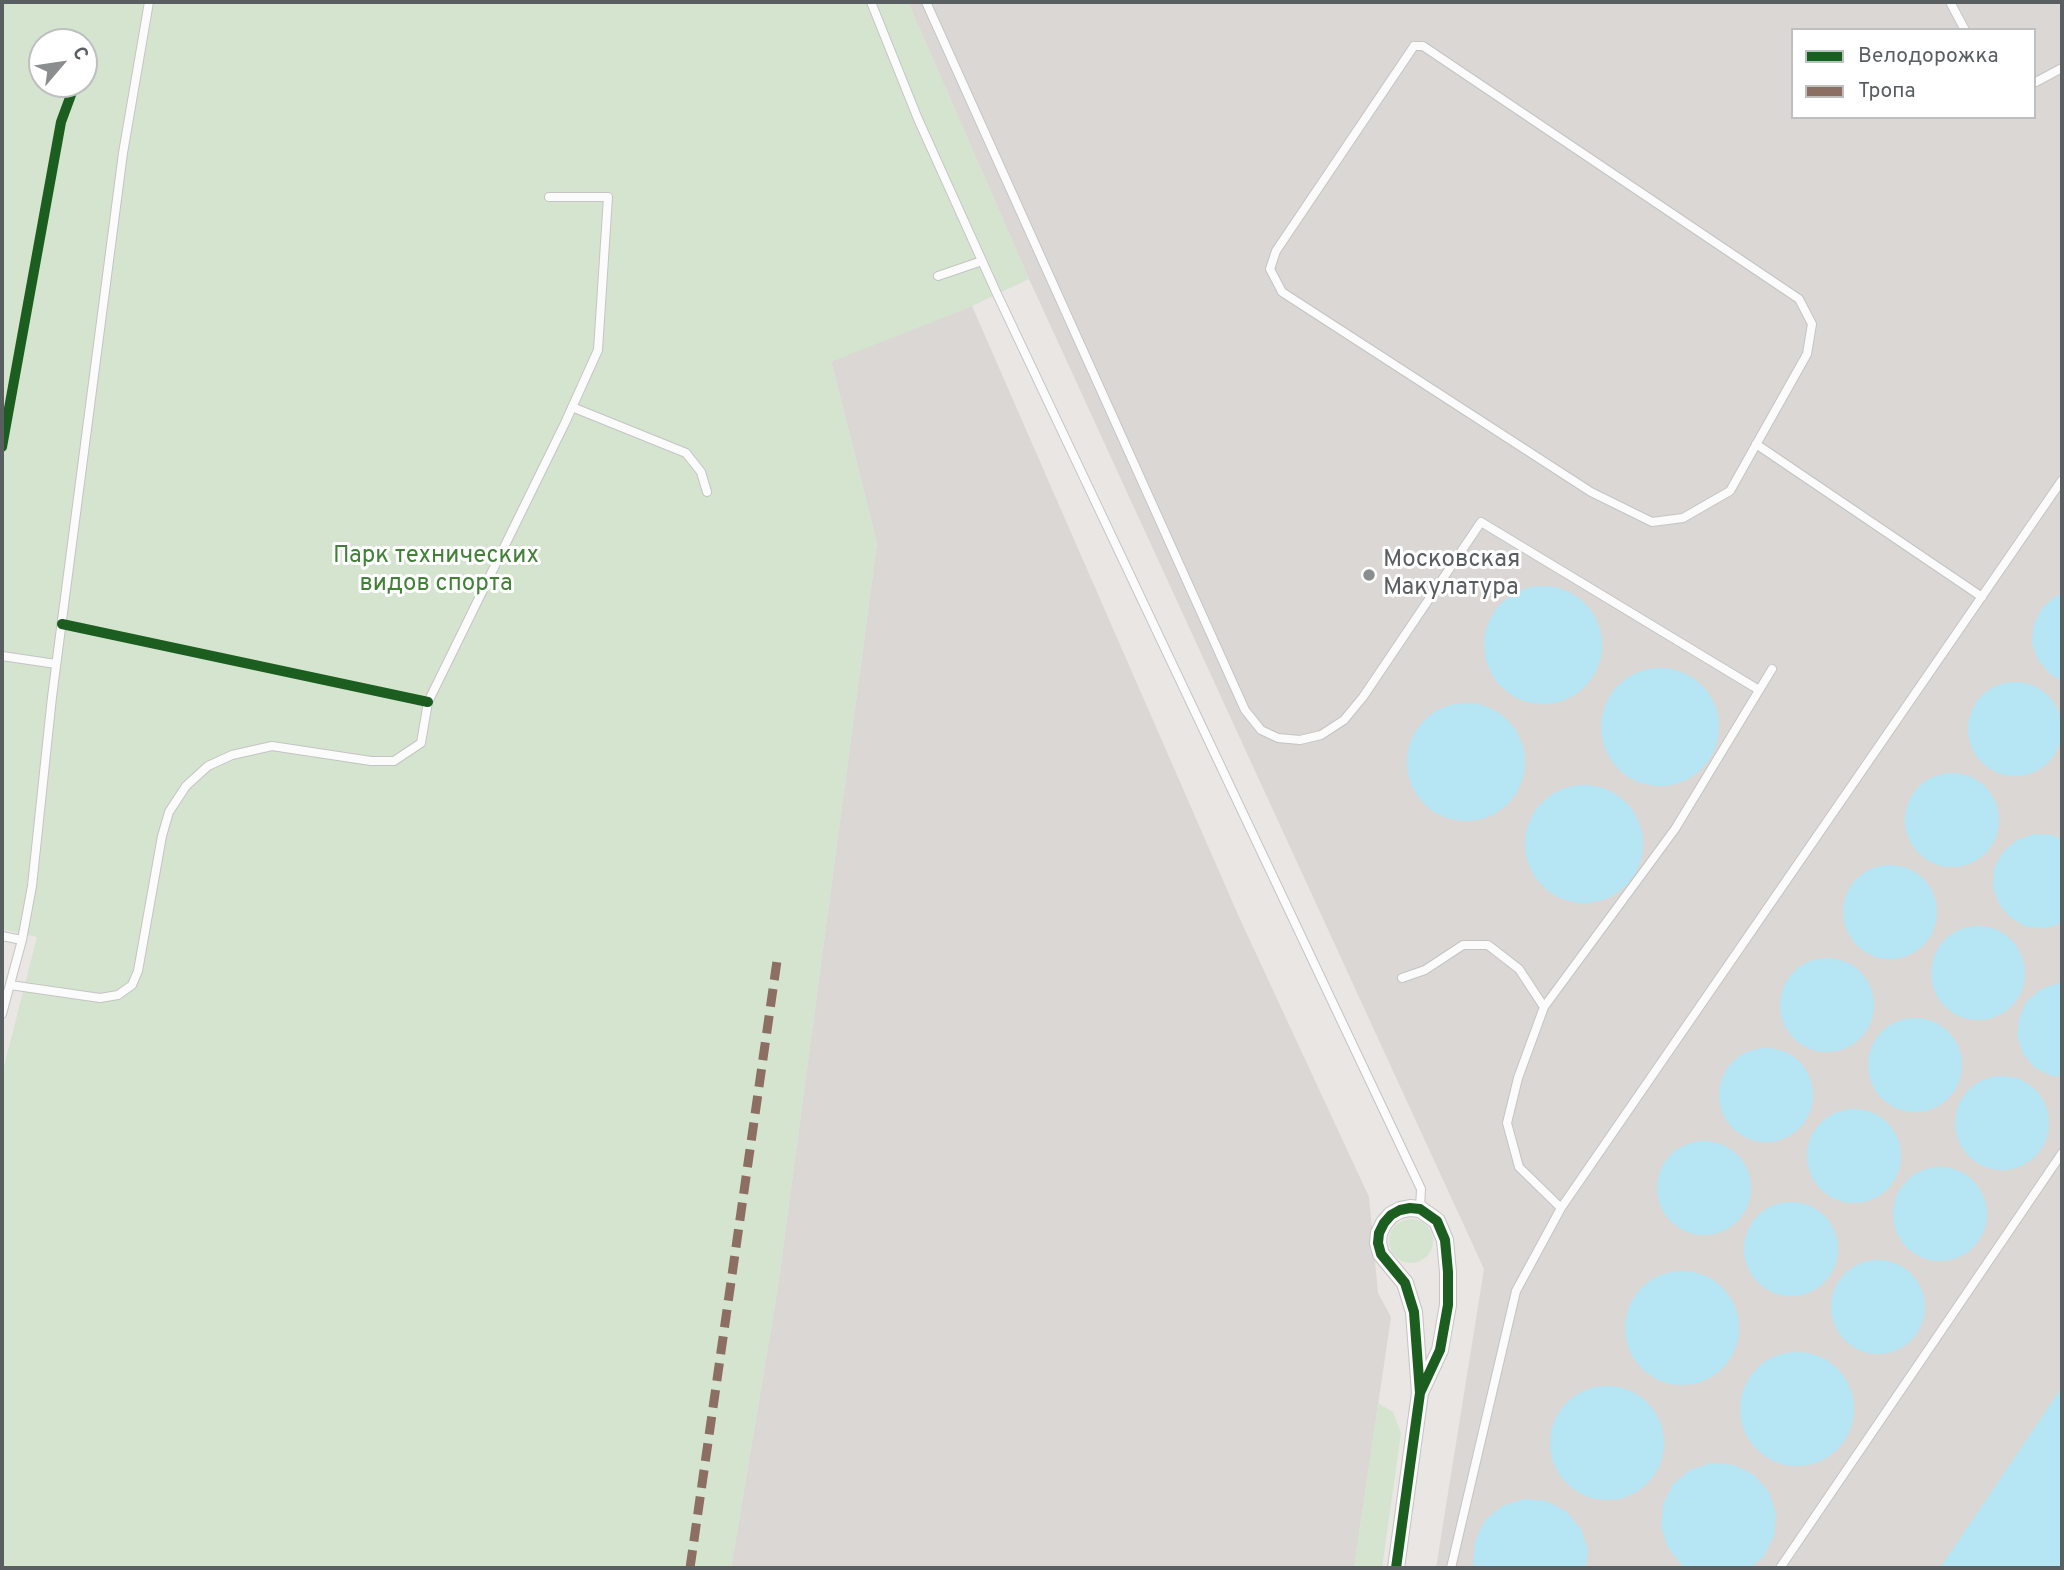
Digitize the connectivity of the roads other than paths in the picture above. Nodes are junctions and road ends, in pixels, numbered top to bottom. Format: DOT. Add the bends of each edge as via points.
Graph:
graph roads {
  1 [pos="149,2"];
  2 [pos="871,2"];
  3 [pos="926,2"];
  4 [pos="1950,2"];
  5 [pos="1964,28"];
  6 [pos="2062,68"];
  7 [pos="2036,82"];
  8 [pos="549,197"];
  9 [pos="982,261"];
  10 [pos="938,276"];
  11 [pos="572,407"];
  12 [pos="1756,444"];
  13 [pos="2062,480"];
  14 [pos="708,492"];
  15 [pos="1982,597"];
  16 [pos="2,656"];
  17 [pos="56,664"];
  18 [pos="1772,669"];
  19 [pos="1759,690"];
  20 [pos="2,936"];
  21 [pos="22,940"];
  22 [pos="1402,978"];
  23 [pos="10,985"];
  24 [pos="1544,1007"];
  25 [pos="2,1014"];
  26 [pos="2062,1153"];
  27 [pos="1561,1208"];
  28 [pos="1420,1209"];
  29 [pos="1420,1393"];
  30 [pos="1396,1568"];
  31 [pos="1451,1568"];
  32 [pos="1780,1568"];
  1 -- 17 [label="lane" via="123,153"];
  2 -- 9 [label="lane"];
  3 -- 19 [label="lane" via="1245,710 1261,730 1278,738 1300,740 1321,735 1344,720 1481,522"];
  4 -- 5 [label="lane"];
  6 -- 7 [label="lane"];
  8 -- 11 [label="lane" via="608,197 598,350"];
  9 -- 10 [label="lane"];
  9 -- 28 [label="lane" via="1421,1189"];
  11 -- 14 [label="lane" via="686,453 701,472"];
  11 -- 23 [label="lane" via="428,702 421,743 394,761 272,746 208,766 186,786 169,812 132,985 118,995 100,998"];
  12 -- 12 [label="lane" via="1807,354 1812,324 1798,299 1423,46 1414,46 1276,251 1270,269 1282,292 1591,492 1652,522 1683,518 1730,491"];
  12 -- 15 [label="lane"];
  13 -- 15 [label="lane"];
  15 -- 27 [label="lane"];
  16 -- 17 [label="lane"];
  17 -- 21 [label="lane"];
  18 -- 19 [label="lane"];
  19 -- 24 [label="lane" via="1675,829"];
  20 -- 21 [label="lane"];
  21 -- 23 [label="lane"];
  22 -- 24 [label="lane" via="1425,970 1463,944 1488,945 1519,969"];
  23 -- 25 [label="lane"];
  24 -- 27 [label="lane" via="1507,1123 1519,1167"];
  26 -- 32 [label="lane"];
  27 -- 31 [label="lane" via="1517,1292"];
  28 -- 29 [label="street" via="1437,1221 1445,1240 1448,1305 1440,1350"];
  28 -- 29 [label="street" via="1391,1215 1378,1243 1387,1263 1405,1283 1414,1312"];
  29 -- 30 [label="street"];
}
